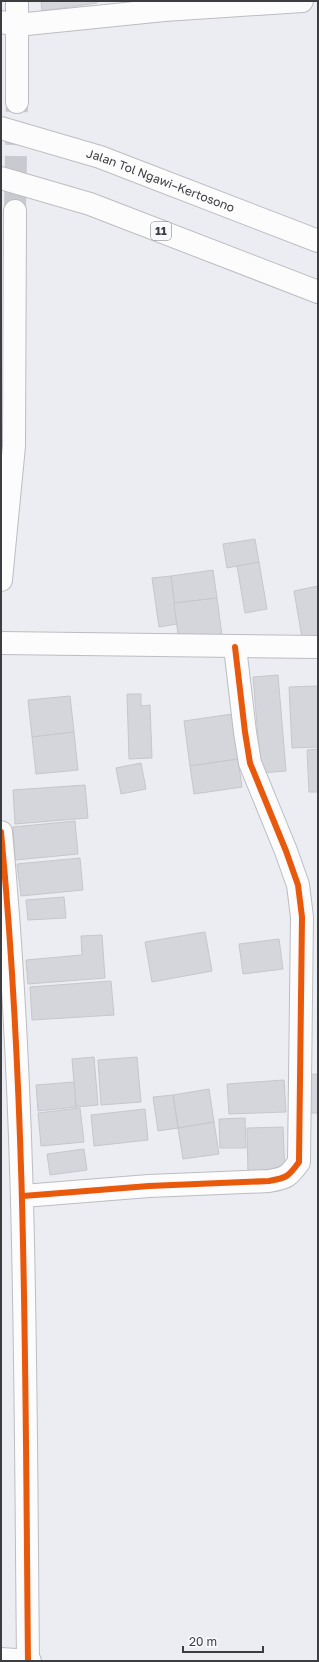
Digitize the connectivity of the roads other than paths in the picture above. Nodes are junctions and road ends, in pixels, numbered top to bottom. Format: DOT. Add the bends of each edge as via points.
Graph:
graph roads {
  1 [pos="17,1"];
  2 [pos="302,1"];
  3 [pos="9,24"];
  4 [pos="17,102"];
  5 [pos="1,128"];
  6 [pos="1,178"];
  7 [pos="15,211"];
  8 [pos="318,241"];
  9 [pos="8,271"];
  10 [pos="318,292"];
  11 [pos="1,580"];
  12 [pos="1,643"];
  13 [pos="235,647"];
  14 [pos="318,647"];
  15 [pos="1,832"];
  16 [pos="23,1196"];
  17 [pos="1,1659"];
  18 [pos="29,1661"];
  1 -- 3 [label="main road"];
  2 -- 3 [label="main road"];
  3 -- 4 [label="main road"];
  5 -- 8 [label="main road, Jalan Tol Ngawi–Kertosono" via="100,157"];
  6 -- 10 [label="main road, 11" via="90,204"];
  7 -- 9 [label="main road"];
  9 -- 11 [label="main road" via="14,446"];
  12 -- 13 [label="main road"];
  13 -- 14 [label="main road"];
  13 -- 16 [label="main road" via="250,763 298,885 302,917 299,1162 285,1178 269,1181 149,1186"];
  15 -- 16 [label="main road"];
  16 -- 18 [label="main road"];
  17 -- 18 [label="main road"];
}
